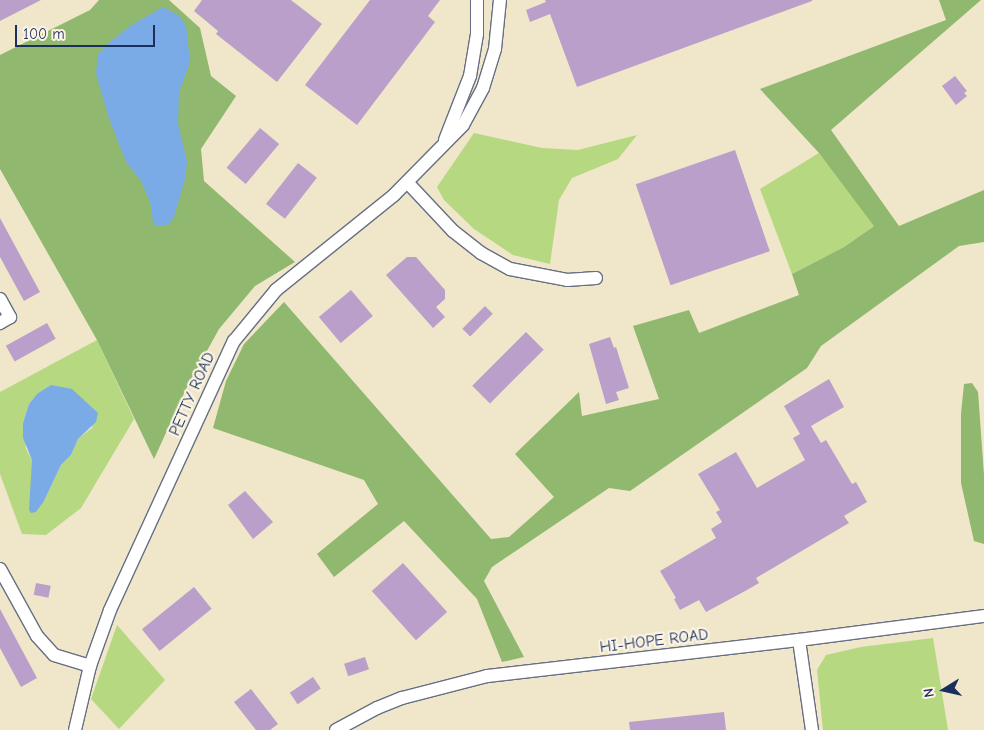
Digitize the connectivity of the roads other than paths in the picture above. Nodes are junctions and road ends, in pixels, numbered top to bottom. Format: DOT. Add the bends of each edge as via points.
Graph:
graph roads {
  1 [pos="477,0"];
  2 [pos="500,0"];
  3 [pos="444,143"];
  4 [pos="407,182"];
  5 [pos="596,278"];
  6 [pos="0,299"];
  7 [pos="0,323"];
  8 [pos="0,569"];
  9 [pos="984,616"];
  10 [pos="799,640"];
  11 [pos="90,666"];
  12 [pos="75,730"];
  13 [pos="336,730"];
  14 [pos="812,730"];
  1 -- 3 [label="street, PETTY ROAD" via="477,34 470,76"];
  2 -- 3 [label="street, PETTY ROAD" via="495,49 483,88 463,126"];
  3 -- 4 [label="street, PETTY ROAD"];
  4 -- 5 [label="street" via="453,231 481,254 510,269 567,280"];
  4 -- 11 [label="street, PETTY ROAD" via="276,290 234,341 110,610"];
  6 -- 7 [label="street" via="10,318"];
  8 -- 11 [label="street" via="37,636 54,655"];
  9 -- 10 [label="street, HI-HOPE ROAD"];
  10 -- 13 [label="street, HI-HOPE ROAD" via="487,676 402,698"];
  10 -- 14 [label="street"];
  11 -- 12 [label="street, PETTY ROAD"];
}
